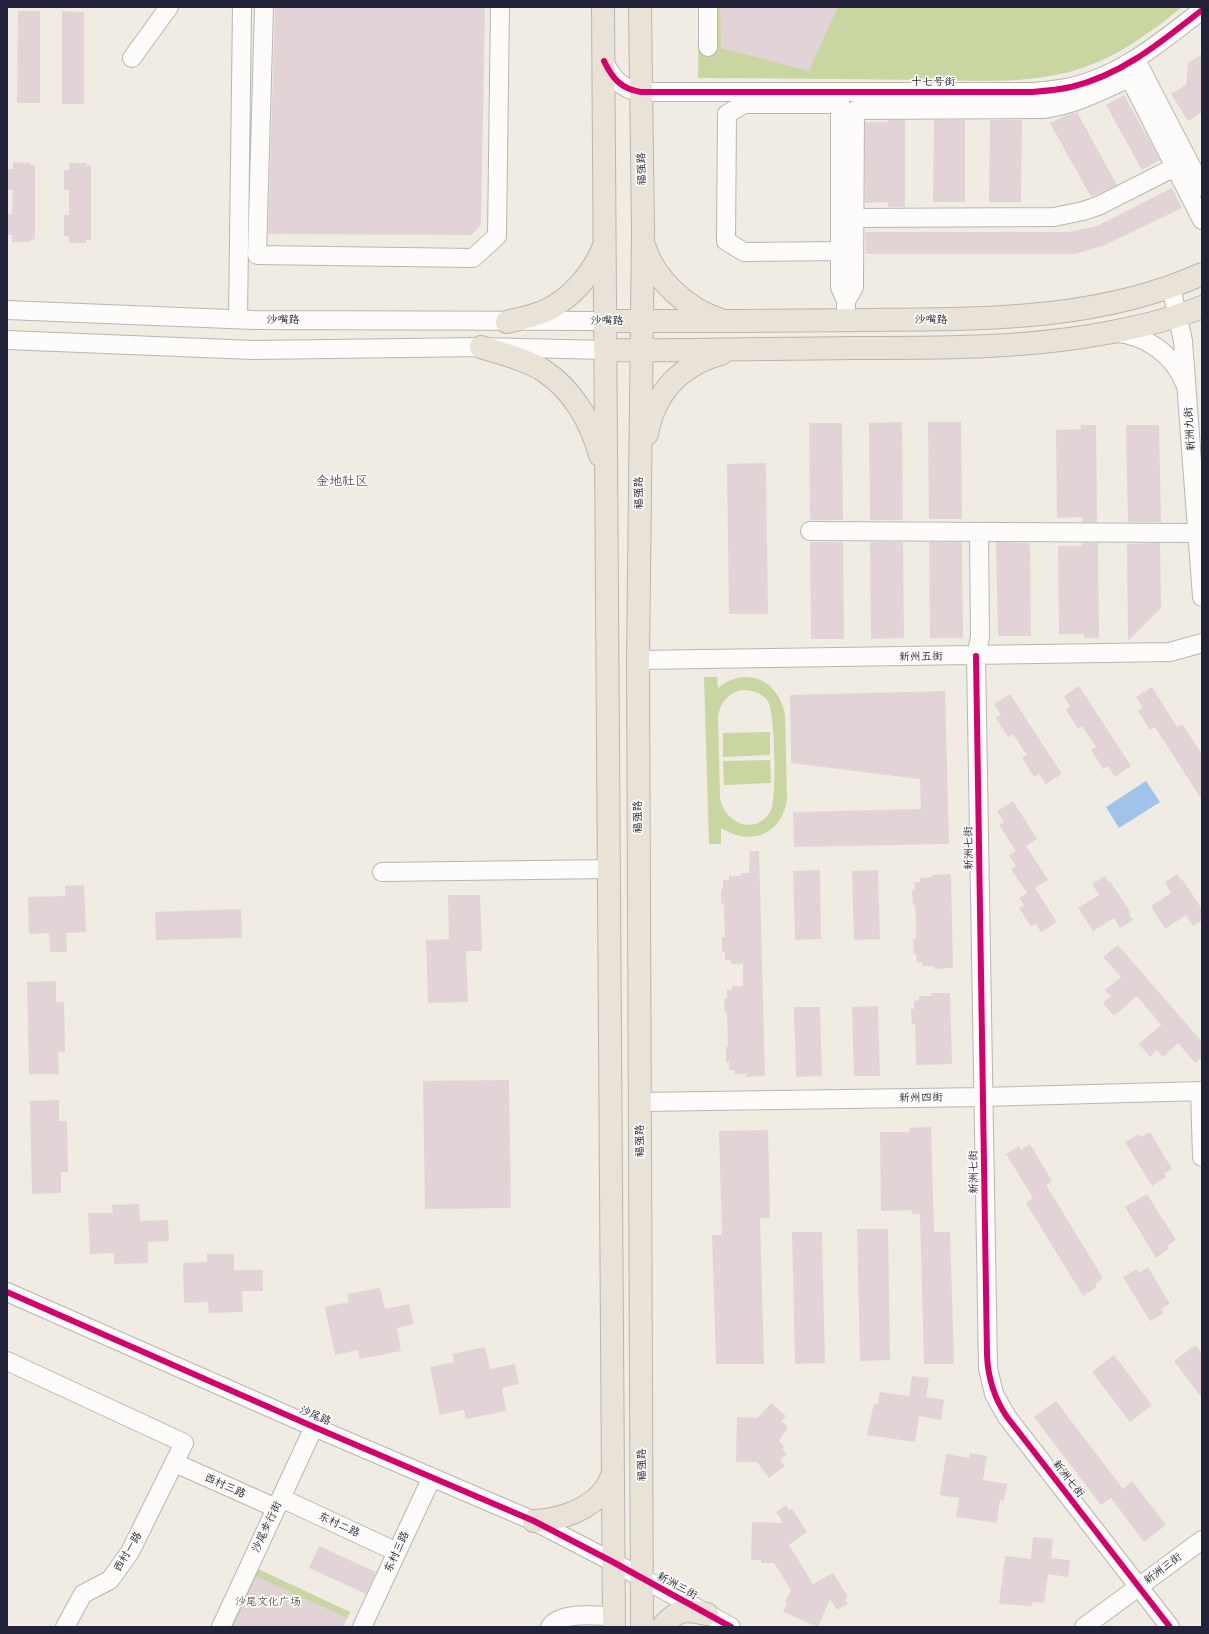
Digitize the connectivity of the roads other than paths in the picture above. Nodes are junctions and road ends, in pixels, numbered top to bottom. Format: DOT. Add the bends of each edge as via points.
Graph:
graph roads {
  1 [pos="169,7"];
  2 [pos="242,7"];
  3 [pos="264,7"];
  4 [pos="500,7"];
  5 [pos="603,7"];
  6 [pos="640,7"];
  7 [pos="708,7"];
  8 [pos="1202,10"];
  9 [pos="708,47"];
  10 [pos="132,58"];
  11 [pos="604,61"];
  12 [pos="1130,68"];
  13 [pos="641,92"];
  14 [pos="840,98"];
  15 [pos="1175,167"];
  16 [pos="1202,187"];
  17 [pos="854,218"];
  18 [pos="1202,220"];
  19 [pos="643,232"];
  20 [pos="605,243"];
  21 [pos="840,251"];
  22 [pos="1202,274"];
  23 [pos="1172,287"];
  24 [pos="1202,307"];
  25 [pos="7,310"];
  26 [pos="846,311"];
  27 [pos="1179,316"];
  28 [pos="238,319"];
  29 [pos="606,321"];
  30 [pos="642,321"];
  31 [pos="727,321"];
  32 [pos="507,322"];
  33 [pos="1103,334"];
  34 [pos="7,340"];
  35 [pos="481,347"];
  36 [pos="740,349"];
  37 [pos="606,350"];
  38 [pos="641,350"];
  39 [pos="1187,393"];
  40 [pos="639,474"];
  41 [pos="606,480"];
  42 [pos="810,531"];
  43 [pos="979,532"];
  44 [pos="1197,533"];
  45 [pos="1202,597"];
  46 [pos="1202,643"];
  47 [pos="976,656"];
  48 [pos="638,660"];
  49 [pos="609,869"];
  50 [pos="382,872"];
  51 [pos="1201,1091"];
  52 [pos="983,1097"];
  53 [pos="640,1102"];
  54 [pos="1202,1157"];
  55 [pos="7,1292"];
  56 [pos="7,1361"];
  57 [pos="641,1361"];
  58 [pos="612,1362"];
  59 [pos="314,1427"];
  60 [pos="175,1463"];
  61 [pos="613,1473"];
  62 [pos="432,1477"];
  63 [pos="278,1503"];
  64 [pos="534,1521"];
  65 [pos="1202,1540"];
  66 [pos="397,1552"];
  67 [pos="613,1562"];
  68 [pos="643,1578"];
  69 [pos="1139,1587"];
  70 [pos="707,1614"];
  71 [pos="614,1622"];
  72 [pos="65,1627"];
  73 [pos="221,1627"];
  74 [pos="362,1627"];
  75 [pos="550,1627"];
  76 [pos="642,1627"];
  77 [pos="662,1627"];
  78 [pos="731,1627"];
  79 [pos="1084,1627"];
  80 [pos="1170,1627"];
  1 -- 10 [label="street"];
  2 -- 28 [label="street"];
  3 -- 4 [label="street" via="257,255 473,258 497,236"];
  5 -- 11 [label="main road"];
  6 -- 13 [label="main road, 福强路"];
  7 -- 9 [label="street"];
  8 -- 12 [label="street, 十七号街"];
  11 -- 13 [label="street, 十七号街" via="621,86"];
  11 -- 20 [label="main road"];
  12 -- 14 [label="street, 十七号街" via="1087,83 1031,92"];
  12 -- 15 [label="street"];
  12 -- 16 [label="street"];
  12 -- 17 [label="street" via="1089,97 1043,109 855,110"];
  13 -- 14 [label="street, 十七号街"];
  13 -- 19 [label="main road, 福强路"];
  14 -- 21 [label="street"];
  14 -- 21 [label="street" via="744,104 727,114 726,241 744,252"];
  15 -- 17 [label="street" via="1098,206 1068,215"];
  15 -- 18 [label="street"];
  17 -- 26 [label="street" via="854,287"];
  19 -- 30 [label="main road, 福强路"];
  19 -- 31 [label="main road" via="648,257 664,282 700,310"];
  20 -- 29 [label="main road"];
  20 -- 32 [label="main road" via="589,274 562,300 539,314"];
  21 -- 26 [label="street" via="840,287"];
  22 -- 23 [label="main road, 沙嘴路"];
  23 -- 26 [label="main road, 沙嘴路" via="1132,299 1040,315 965,319"];
  23 -- 27 [label="street, 新洲九街"];
  24 -- 27 [label="main road"];
  25 -- 28 [label="street, 沙嘴路"];
  26 -- 31 [label="main road, 沙嘴路"];
  27 -- 33 [label="main road"];
  27 -- 39 [label="street, 新洲九街"];
  28 -- 32 [label="street, 沙嘴路"];
  29 -- 30 [label="main road, 沙嘴路"];
  29 -- 32 [label="street, 沙嘴路"];
  29 -- 37 [label="main road"];
  30 -- 31 [label="main road, 沙嘴路"];
  30 -- 38 [label="main road, 福强路"];
  33 -- 36 [label="main road" via="1001,346"];
  33 -- 39 [label="street" via="1130,334 1157,348 1176,366"];
  34 -- 35 [label="street" via="253,350"];
  35 -- 37 [label="street"];
  35 -- 41 [label="main road" via="543,371 563,386 592,429"];
  36 -- 38 [label="main road"];
  36 -- 40 [label="main road" via="701,361 687,369 671,384 655,406"];
  37 -- 38 [label="main road"];
  37 -- 41 [label="main road"];
  38 -- 40 [label="main road, 福强路"];
  39 -- 44 [label="street, 新洲九街"];
  40 -- 48 [label="main road, 福强路"];
  41 -- 49 [label="main road"];
  42 -- 43 [label="street"];
  43 -- 44 [label="street"];
  43 -- 47 [label="street, 新洲七街" via="980,637"];
  44 -- 45 [label="street, 新洲九街"];
  46 -- 47 [label="street, 新州五街" via="1170,652"];
  47 -- 48 [label="street, 新州五街"];
  47 -- 52 [label="street, 新洲七街"];
  48 -- 53 [label="main road, 福强路"];
  49 -- 50 [label="street"];
  49 -- 58 [label="main road"];
  51 -- 52 [label="street, 新州四街"];
  51 -- 54 [label="street"];
  52 -- 53 [label="street, 新州四街"];
  52 -- 69 [label="street, 新洲七街" via="987,1355 990,1382 1007,1417"];
  53 -- 57 [label="main road, 福强路"];
  55 -- 59 [label="street, 沙尾路"];
  56 -- 60 [label="street, 西村一路" via="184,1443"];
  57 -- 58 [label="main road"];
  57 -- 68 [label="main road, 福强路"];
  58 -- 61 [label="main road"];
  59 -- 62 [label="street, 沙尾路"];
  59 -- 63 [label="street, 沙尾步行街"];
  60 -- 63 [label="street, 西村三路"];
  60 -- 72 [label="street, 西村一路" via="130,1552 110,1580 83,1594"];
  61 -- 64 [label="main road" via="606,1487 582,1508 561,1518"];
  61 -- 67 [label="main road"];
  62 -- 64 [label="street, 沙尾路"];
  62 -- 66 [label="street, 东村三路"];
  63 -- 66 [label="street, 东村二路"];
  63 -- 73 [label="street, 沙尾步行街" via="241,1595"];
  64 -- 67 [label="street, 沙尾路"];
  65 -- 69 [label="street, 新洲三街"];
  66 -- 74 [label="street, 东村三路"];
  67 -- 68 [label="street, 新洲三街"];
  67 -- 71 [label="main road"];
  68 -- 70 [label="street, 新洲三街"];
  68 -- 76 [label="main road, 福强路"];
  69 -- 79 [label="street, 新洲三街"];
  69 -- 80 [label="street, 新洲七街"];
  70 -- 77 [label="main road" via="683,1611 668,1619"];
  70 -- 78 [label="street, 新洲三街"];
  71 -- 75 [label="street" via="564,1617"];
}
